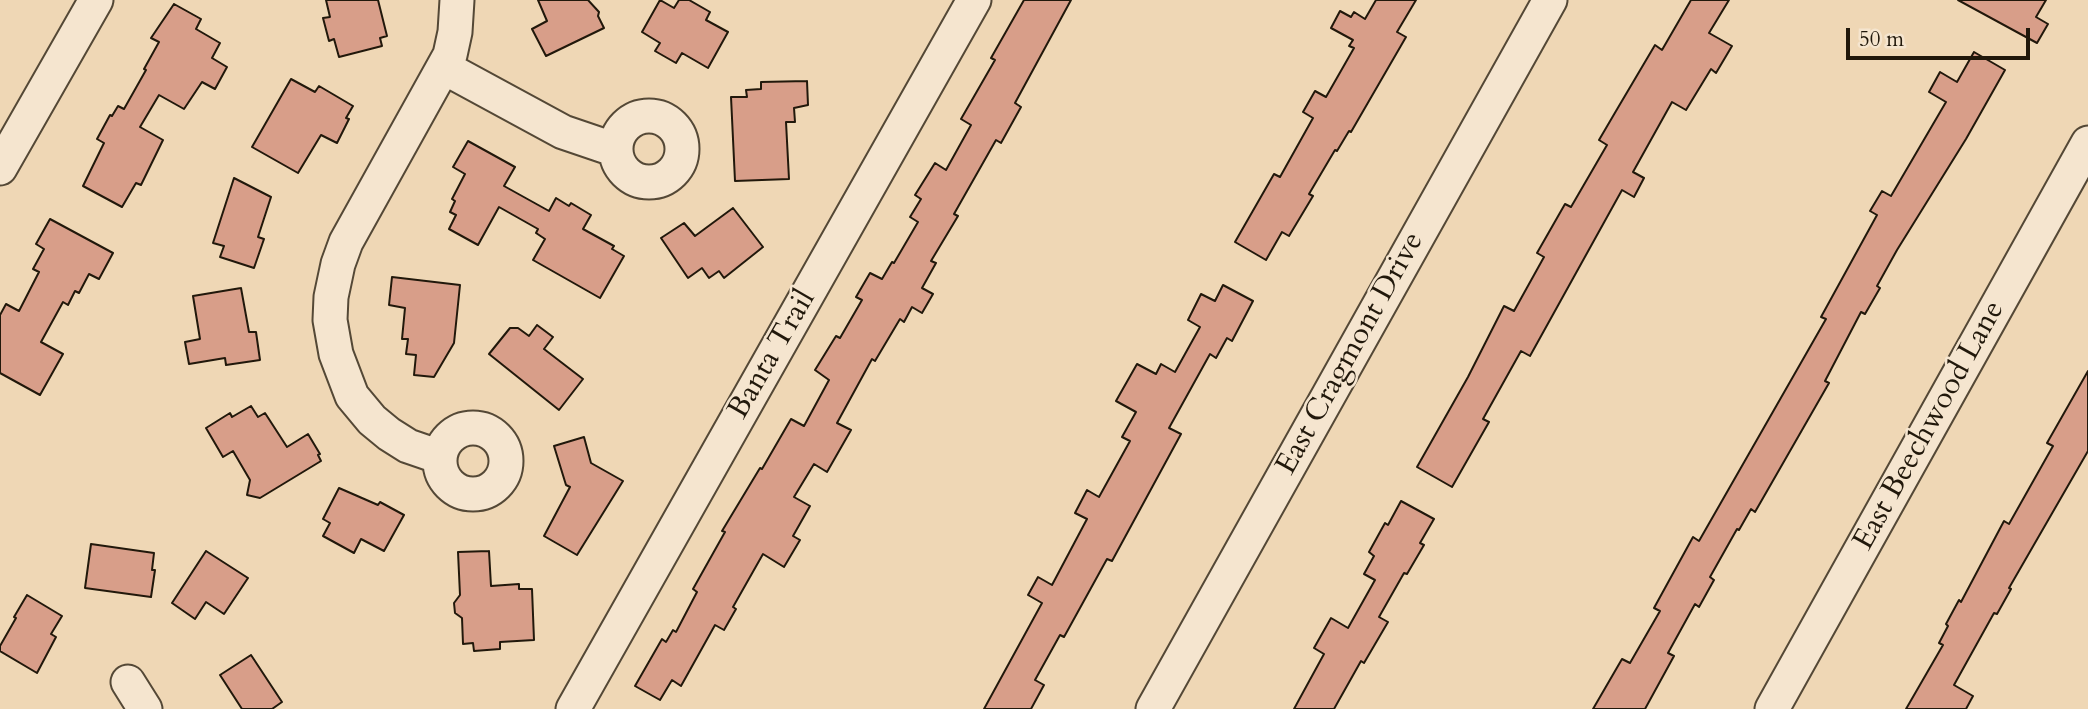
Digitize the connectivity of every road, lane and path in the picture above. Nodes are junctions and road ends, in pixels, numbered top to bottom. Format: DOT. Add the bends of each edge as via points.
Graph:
graph roads {
  1 [pos="96,0"];
  2 [pos="457,0"];
  3 [pos="974,0"];
  4 [pos="1550,0"];
  5 [pos="445,68"];
  6 [pos="2088,143"];
  7 [pos="616,150"];
  8 [pos="0,168"];
  9 [pos="440,457"];
  10 [pos="573,709"];
  11 [pos="1153,709"];
  12 [pos="1772,709"];
  1 -- 8 [label="street"];
  2 -- 5 [label="street" via="455,32"];
  3 -- 10 [label="street, Banta Trail"];
  4 -- 11 [label="street, East Cragmont Drive"];
  5 -- 7 [label="street" via="563,132"];
  5 -- 9 [label="street" via="346,242 331,297 330,320 338,365 360,407 394,437"];
  6 -- 12 [label="street, East Beechwood Lane"];
}
